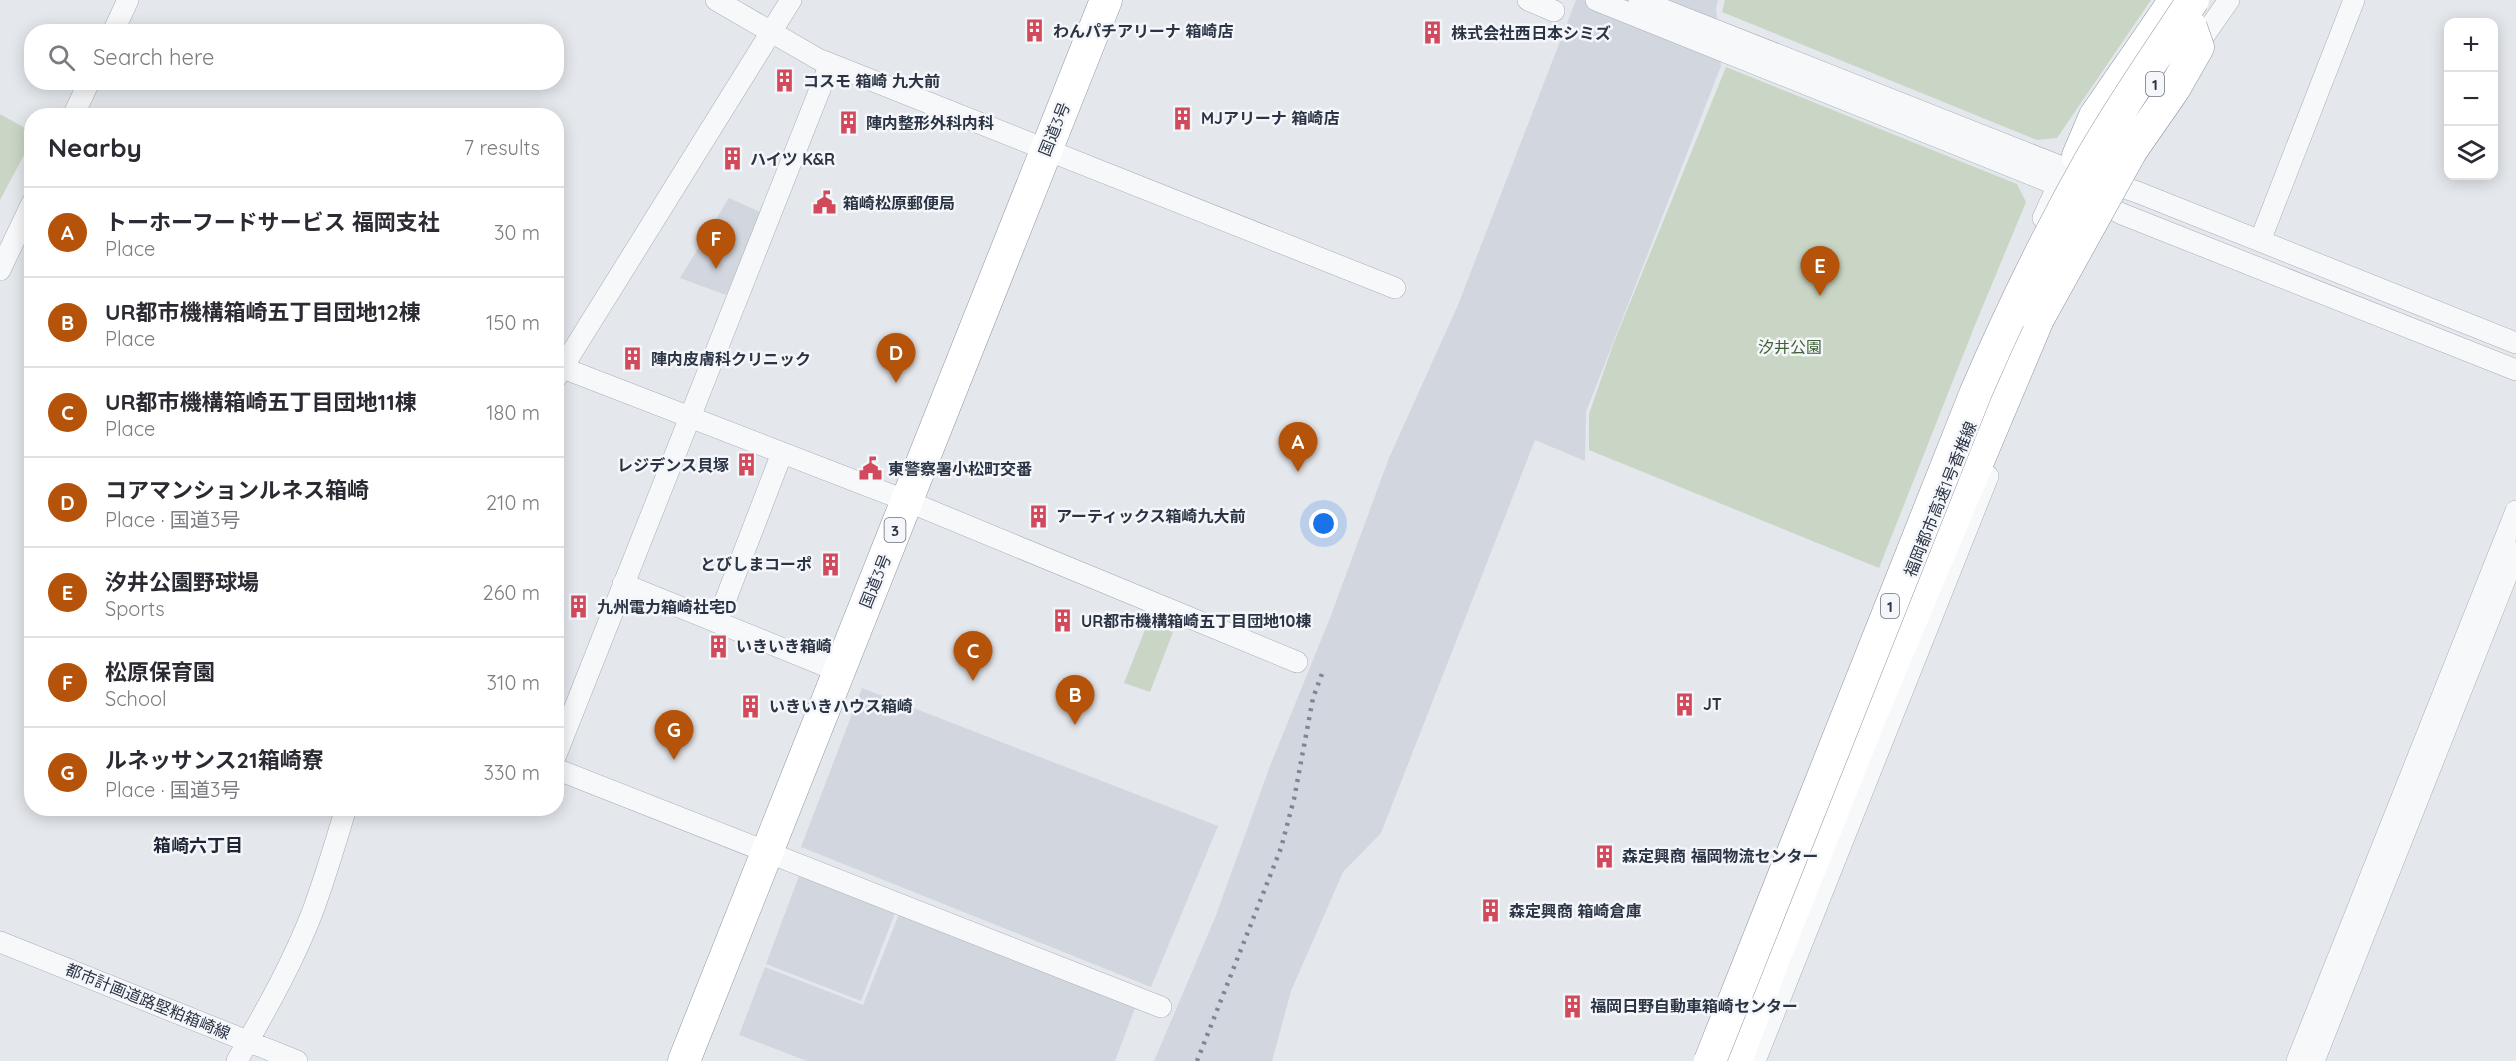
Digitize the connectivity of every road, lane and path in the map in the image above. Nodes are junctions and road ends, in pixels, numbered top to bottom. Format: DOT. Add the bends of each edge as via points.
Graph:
graph roads {
  1 [pos="128,0"];
  2 [pos="791,0"];
  3 [pos="1106,0"];
  4 [pos="1528,0"];
  5 [pos="1596,0"];
  6 [pos="1639,0"];
  7 [pos="2175,0"];
  8 [pos="2210,0"];
  9 [pos="2229,0"];
  10 [pos="2354,0"];
  11 [pos="726,2"];
  12 [pos="2194,9"];
  13 [pos="1554,11"];
  14 [pos="117,24"];
  15 [pos="771,33"];
  16 [pos="830,64"];
  17 [pos="1828,83"];
  18 [pos="85,90"];
  19 [pos="77,108"];
  20 [pos="1046,148"];
  21 [pos="2068,170"];
  22 [pos="2102,192"];
  23 [pos="24,220"];
  24 [pos="2260,242"];
  25 [pos="0,270"];
  26 [pos="1395,288"];
  27 [pos="2516,343"];
  28 [pos="564,367"];
  29 [pos="2516,370"];
  30 [pos="564,374"];
  31 [pos="689,417"];
  32 [pos="782,453"];
  33 [pos="907,501"];
  34 [pos="2516,511"];
  35 [pos="2516,552"];
  36 [pos="623,584"];
  37 [pos="717,622"];
  38 [pos="1297,662"];
  39 [pos="838,671"];
  40 [pos="564,735"];
  41 [pos="564,772"];
  42 [pos="344,816"];
  43 [pos="768,851"];
  44 [pos="0,942"];
  45 [pos="1161,1007"];
  46 [pos="248,1042"];
  47 [pos="237,1061"];
  48 [pos="297,1061"];
  49 [pos="684,1061"];
  50 [pos="1710,1061"];
  51 [pos="1716,1061"];
  52 [pos="1736,1061"];
  53 [pos="1755,1061"];
  54 [pos="2297,1061"];
  55 [pos="2314,1061"];
  1 -- 14 [label="street"];
  2 -- 15 [label="street"];
  3 -- 20 [label="highway, 国道3号 / 3"];
  4 -- 13 [label="street"];
  5 -- 17 [label="street"];
  6 -- 17 [label="street"];
  7 -- 21 [label="highway" via="2095,116"];
  8 -- 12 [label="highway, 福岡都市高速1号香椎線 / 1"];
  9 -- 22 [label="street" via="2139,126"];
  10 -- 24 [label="street"];
  11 -- 15 [label="street"];
  12 -- 21 [label="street" via="2127,109"];
  12 -- 50 [label="highway, 福岡都市高速1号香椎線 / 1, bridge" via="2091,160 2009,317"];
  12 -- 51 [label="highway, 福岡都市高速1号香椎線 / 1" via="2054,250 1982,394"];
  12 -- 52 [label="highway, bridge" via="2198,47 2132,152 2038,319 1871,715"];
  15 -- 16 [label="street"];
  15 -- 28 [label="street"];
  16 -- 20 [label="street"];
  16 -- 31 [label="street"];
  17 -- 21 [label="street"];
  18 -- 19 [label="street"];
  20 -- 26 [label="street"];
  20 -- 33 [label="highway, 国道3号 / 3"];
  21 -- 22 [label="street"];
  21 -- 50 [label="street" via="1972,390"];
  22 -- 24 [label="street" via="2137,192"];
  22 -- 29 [label="street" via="2122,214"];
  22 -- 53 [label="street"];
  23 -- 25 [label="street"];
  24 -- 27 [label="street"];
  30 -- 31 [label="street"];
  31 -- 32 [label="street"];
  31 -- 36 [label="street"];
  32 -- 33 [label="street"];
  32 -- 37 [label="street"];
  33 -- 38 [label="street"];
  33 -- 39 [label="highway, 国道3号 / 3"];
  34 -- 54 [label="street"];
  35 -- 55 [label="street"];
  36 -- 37 [label="street"];
  36 -- 40 [label="street"];
  37 -- 39 [label="street"];
  39 -- 43 [label="highway, 国道3号 / 3"];
  41 -- 43 [label="street"];
  42 -- 46 [label="street" via="300,940"];
  43 -- 45 [label="street"];
  43 -- 49 [label="highway, 国道3号 / 3"];
  44 -- 46 [label="street, 都市計画道路堅粕箱崎線"];
  46 -- 47 [label="street"];
  46 -- 48 [label="street, 都市計画道路堅粕箱崎線"];
}
